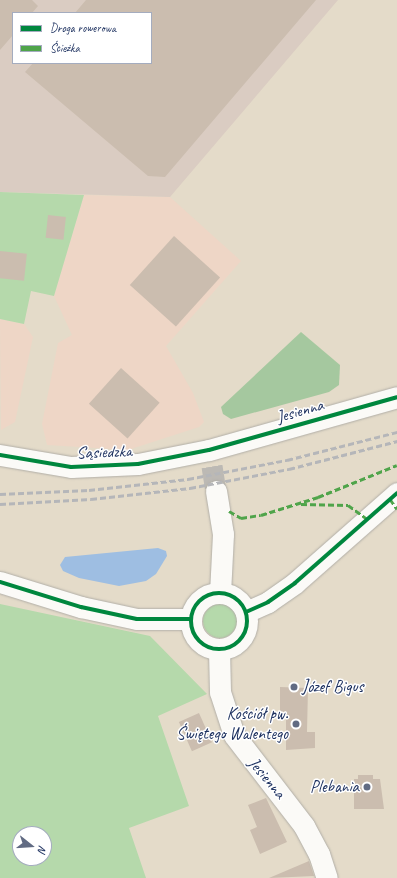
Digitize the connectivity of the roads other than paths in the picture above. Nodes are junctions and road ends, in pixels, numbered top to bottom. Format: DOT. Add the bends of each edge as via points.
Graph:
graph roads {
  1 [pos="397,397"];
  2 [pos="0,455"];
  3 [pos="211,458"];
  4 [pos="216,491"];
  5 [pos="397,493"];
  6 [pos="0,582"];
  7 [pos="220,593"];
  8 [pos="246,612"];
  9 [pos="190,619"];
  10 [pos="219,650"];
  11 [pos="327,878"];
  1 -- 3 [label="street, Jesienna"];
  2 -- 3 [label="street, Sąsiedzka" via="71,467"];
  4 -- 7 [label="street" via="223,534"];
  5 -- 8 [label="street" via="295,583 268,602"];
  6 -- 9 [label="street" via="81,607 137,619"];
  7 -- 8 [label="street" via="236,599"];
  7 -- 9 [label="street" via="197,603"];
  8 -- 10 [label="street" via="246,630 242,638"];
  9 -- 10 [label="street" via="195,637 206,646"];
  10 -- 11 [label="street, Jesienna" via="220,692 234,736 304,826 319,854"];
}
